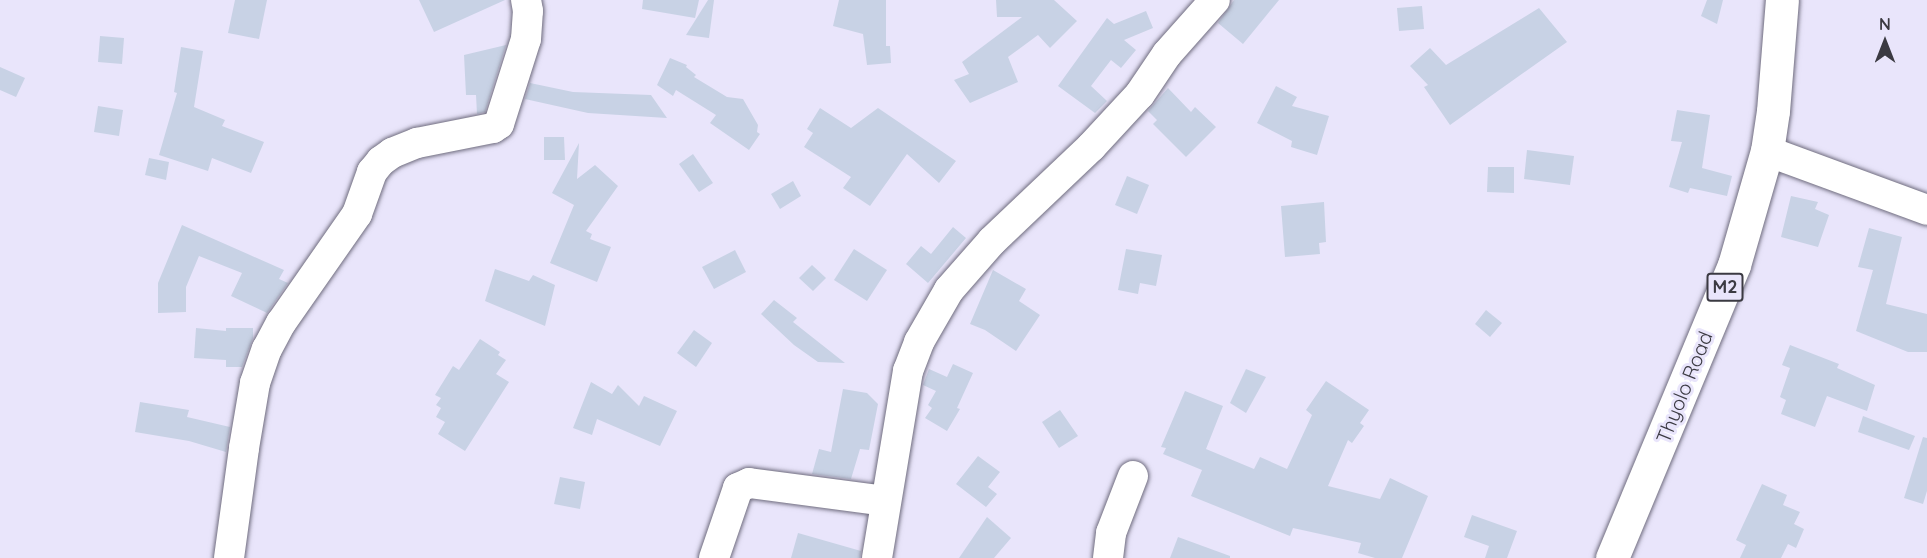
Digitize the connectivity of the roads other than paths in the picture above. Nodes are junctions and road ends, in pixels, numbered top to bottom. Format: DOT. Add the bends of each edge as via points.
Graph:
graph roads {
  1 [pos="526,0"];
  2 [pos="1215,0"];
  3 [pos="1782,0"];
  4 [pos="1767,151"];
  5 [pos="1927,210"];
  6 [pos="1132,476"];
  7 [pos="885,501"];
  8 [pos="230,558"];
  9 [pos="714,558"];
  10 [pos="877,558"];
  11 [pos="1108,558"];
  12 [pos="1612,558"];
  1 -- 8 [label="street" via="526,39 499,124 417,143 381,162 372,172 357,214 267,349 255,383"];
  2 -- 7 [label="street" via="1091,147 992,241 949,290 919,342 908,371"];
  3 -- 4 [label="highway, Thyolo Road / M2"];
  4 -- 5 [label="street"];
  4 -- 12 [label="highway, Thyolo Road / M2" via="1734,265"];
  6 -- 11 [label="street" via="1112,533"];
  7 -- 9 [label="street" via="749,483 738,488"];
  7 -- 10 [label="street"];
}
